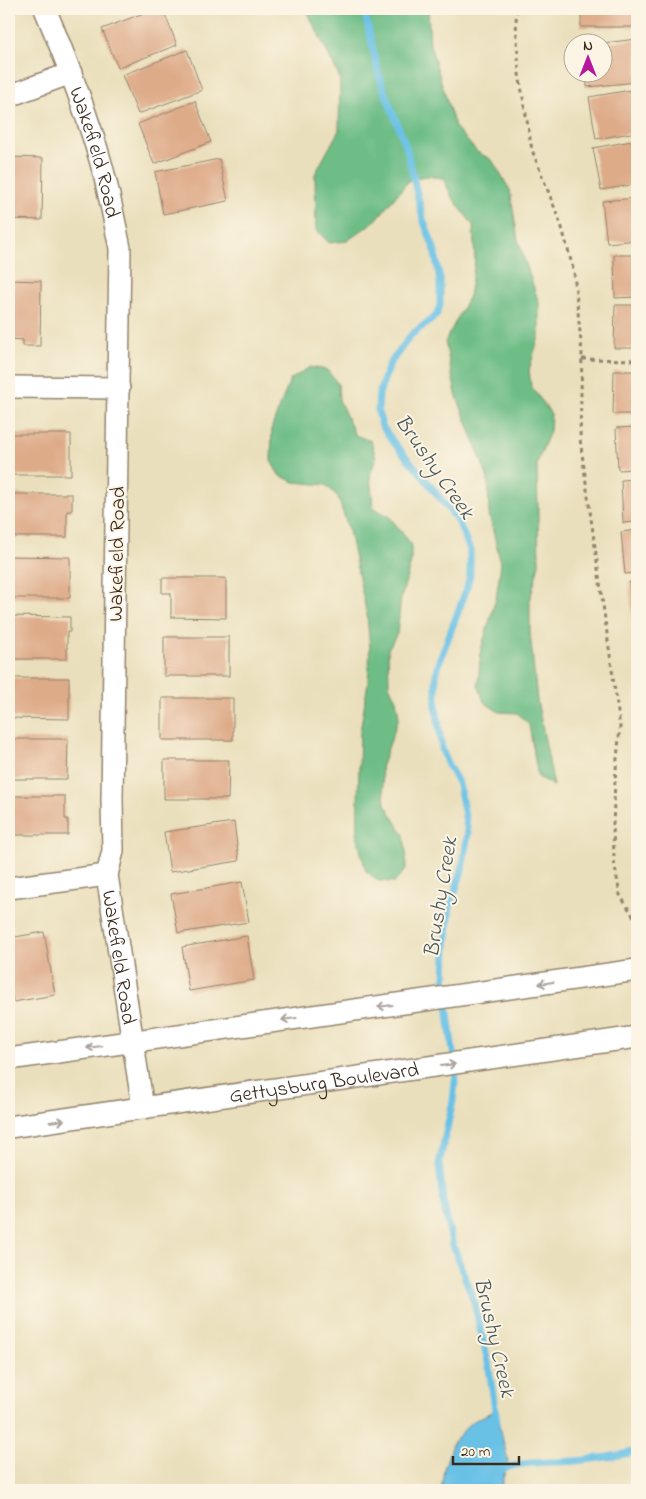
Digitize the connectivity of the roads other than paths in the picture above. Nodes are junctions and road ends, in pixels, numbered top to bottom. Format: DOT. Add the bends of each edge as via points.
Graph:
graph roads {
  1 [pos="45,9"];
  2 [pos="71,73"];
  3 [pos="9,96"];
  4 [pos="9,387"];
  5 [pos="118,388"];
  6 [pos="107,875"];
  7 [pos="9,888"];
  8 [pos="637,970"];
  9 [pos="637,1037"];
  10 [pos="133,1042"];
  11 [pos="9,1059"];
  12 [pos="143,1108"];
  13 [pos="9,1128"];
  1 -- 2 [label="street, Wakefield Road"];
  2 -- 3 [label="street"];
  2 -- 5 [label="street, Wakefield Road" via="102,165 120,248"];
  4 -- 5 [label="street"];
  5 -- 6 [label="street, Wakefield Road" via="113,851"];
  6 -- 7 [label="street"];
  6 -- 10 [label="street, Wakefield Road"];
  8 -- 10 [label="street, one-way"];
  12 -- 9 [label="street, Gettysburg Boulevard, one-way"];
  10 -- 11 [label="street, one-way"];
  10 -- 12 [label="street, Wakefield Road"];
  13 -- 12 [label="street, Gettysburg Boulevard, one-way"];
}
